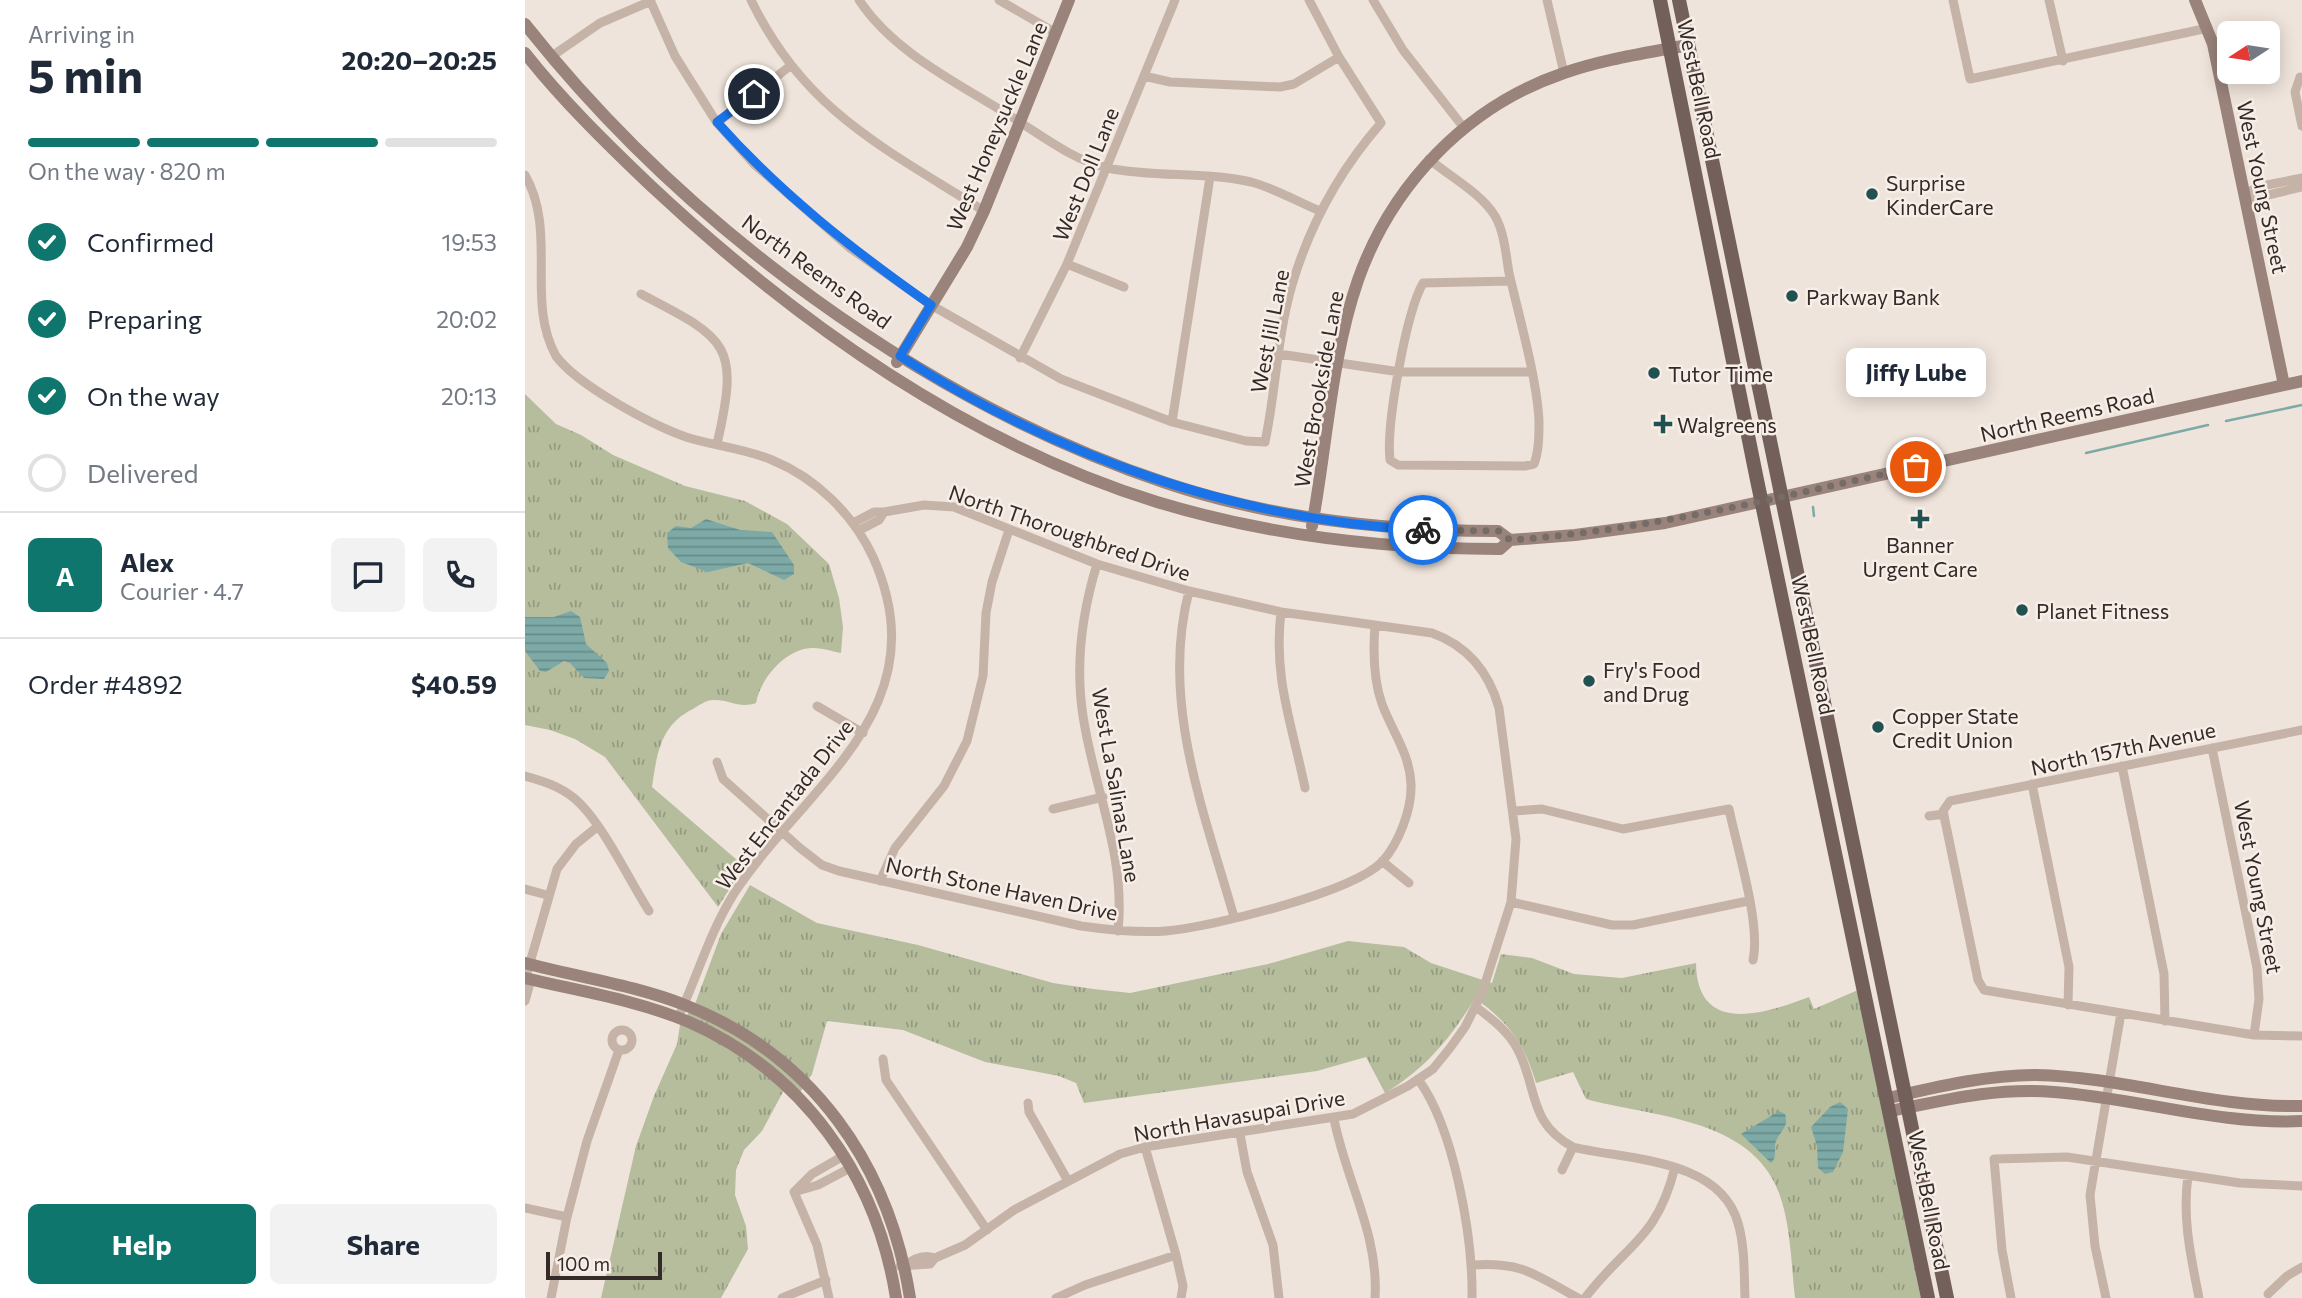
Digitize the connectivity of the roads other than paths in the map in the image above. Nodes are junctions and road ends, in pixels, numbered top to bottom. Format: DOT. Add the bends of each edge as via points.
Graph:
graph roads {
  1 [pos="651,0"];
  2 [pos="751,0"];
  3 [pos="859,0"];
  4 [pos="999,0"];
  5 [pos="1069,0"];
  6 [pos="1175,0"];
  7 [pos="1309,0"];
  8 [pos="1373,0"];
  9 [pos="1547,0"];
  10 [pos="1660,0"];
  11 [pos="1679,0"];
  12 [pos="1953,0"];
  13 [pos="2049,0"];
  14 [pos="2195,0"];
  15 [pos="525,24"];
  16 [pos="2208,27"];
  17 [pos="1056,33"];
  18 [pos="1688,44"];
  19 [pos="1670,48"];
  20 [pos="525,53"];
  21 [pos="552,56"];
  22 [pos="1339,57"];
  23 [pos="2063,61"];
  24 [pos="790,66"];
  25 [pos="1564,73"];
  26 [pos="1144,76"];
  27 [pos="2301,77"];
  28 [pos="717,122"];
  29 [pos="1020,122"];
  30 [pos="2302,127"];
  31 [pos="1464,128"];
  32 [pos="1429,159"];
  33 [pos="1107,168"];
  34 [pos="525,175"];
  35 [pos="1210,177"];
  36 [pos="2302,178"];
  37 [pos="2302,187"];
  38 [pos="2244,195"];
  39 [pos="984,211"];
  40 [pos="1320,211"];
  41 [pos="1709,233"];
  42 [pos="1067,264"];
  43 [pos="1737,279"];
  44 [pos="1511,281"];
  45 [pos="530,286"];
  46 [pos="1124,287"];
  47 [pos="1720,288"];
  48 [pos="641,294"];
  49 [pos="931,305"];
  50 [pos="1746,328"];
  51 [pos="1279,354"];
  52 [pos="900,356"];
  53 [pos="1020,358"];
  54 [pos="1339,363"];
  55 [pos="891,372"];
  56 [pos="1399,372"];
  57 [pos="1530,372"];
  58 [pos="2302,381"];
  59 [pos="2284,385"];
  60 [pos="1173,422"];
  61 [pos="717,444"];
  62 [pos="1782,497"];
  63 [pos="1761,501"];
  64 [pos="1314,518"];
  65 [pos="855,527"];
  66 [pos="1009,530"];
  67 [pos="1311,536"];
  68 [pos="1510,540"];
  69 [pos="1097,564"];
  70 [pos="1189,591"];
  71 [pos="1282,611"];
  72 [pos="1375,625"];
  73 [pos="1482,667"];
  74 [pos="1825,704"];
  75 [pos="817,706"];
  76 [pos="1806,708"];
  77 [pos="2302,729"];
  78 [pos="863,733"];
  79 [pos="2212,748"];
  80 [pos="717,762"];
  81 [pos="2122,766"];
  82 [pos="525,776"];
  83 [pos="2032,784"];
  84 [pos="1305,788"];
  85 [pos="1103,797"];
  86 [pos="1053,809"];
  87 [pos="1514,811"];
  88 [pos="1944,814"];
  89 [pos="1929,816"];
  90 [pos="597,827"];
  91 [pos="783,831"];
  92 [pos="1382,861"];
  93 [pos="880,881"];
  94 [pos="1409,883"];
  95 [pos="525,889"];
  96 [pos="547,895"];
  97 [pos="1748,901"];
  98 [pos="1511,902"];
  99 [pos="649,911"];
  100 [pos="1234,917"];
  101 [pos="1118,931"];
  102 [pos="1753,960"];
  103 [pos="528,964"];
  104 [pos="526,979"];
  105 [pos="525,1001"];
  106 [pos="684,1005"];
  107 [pos="2068,1005"];
  108 [pos="1476,1007"];
  109 [pos="2121,1013"];
  110 [pos="678,1018"];
  111 [pos="2165,1021"];
  112 [pos="2254,1035"];
  113 [pos="2302,1036"];
  114 [pos="619,1050"];
  115 [pos="883,1059"];
  116 [pos="1418,1079"];
  117 [pos="2109,1084"];
  118 [pos="2106,1100"];
  119 [pos="1906,1101"];
  120 [pos="1028,1103"];
  121 [pos="1889,1104"];
  122 [pos="2302,1106"];
  123 [pos="1334,1119"];
  124 [pos="2302,1121"];
  125 [pos="1240,1134"];
  126 [pos="1145,1147"];
  127 [pos="1573,1147"];
  128 [pos="845,1155"];
  129 [pos="2095,1161"];
  130 [pos="852,1167"];
  131 [pos="1675,1167"];
  132 [pos="1562,1170"];
  133 [pos="2189,1176"];
  134 [pos="1068,1181"];
  135 [pos="2302,1186"];
  136 [pos="794,1192"];
  137 [pos="525,1208"];
  138 [pos="567,1217"];
  139 [pos="987,1230"];
  140 [pos="1176,1255"];
  141 [pos="1473,1265"];
  142 [pos="905,1266"];
  143 [pos="2302,1267"];
  144 [pos="891,1268"];
  145 [pos="826,1280"];
  146 [pos="2268,1294"];
  147 [pos="784,1296"];
  148 [pos="551,1298"];
  149 [pos="829,1298"];
  150 [pos="896,1298"];
  151 [pos="910,1298"];
  152 [pos="1056,1298"];
  153 [pos="1181,1298"];
  154 [pos="1279,1298"];
  155 [pos="1375,1298"];
  156 [pos="1472,1298"];
  157 [pos="1578,1298"];
  158 [pos="1585,1298"];
  159 [pos="1745,1298"];
  160 [pos="1928,1298"];
  161 [pos="1947,1298"];
  162 [pos="2011,1298"];
  163 [pos="2106,1298"];
  164 [pos="2199,1298"];
  1 -- 21 [label="street" via="600,23"];
  1 -- 28 [label="street" via="675,56"];
  2 -- 24 [label="street"];
  3 -- 29 [label="street" via="919,59"];
  4 -- 17 [label="street"];
  5 -- 17 [label="street, West Honeysuckle Lane"];
  6 -- 26 [label="street, West Doll Lane"];
  7 -- 22 [label="street"];
  8 -- 31 [label="street" via="1403,50"];
  9 -- 25 [label="street"];
  10 -- 19 [label="main road, West Bell Road"];
  11 -- 18 [label="main road, West Bell Road"];
  12 -- 23 [label="street" via="1970,79"];
  13 -- 23 [label="street"];
  14 -- 16 [label="street, West Young Street"];
  15 -- 21 [label="street, North Reems Road"];
  16 -- 23 [label="street"];
  16 -- 38 [label="street, West Young Street"];
  17 -- 29 [label="street, West Honeysuckle Lane"];
  18 -- 19 [label="street, West Brookside Lane"];
  18 -- 43 [label="main road, West Bell Road"];
  19 -- 25 [label="street, West Brookside Lane"];
  19 -- 41 [label="main road, West Bell Road"];
  20 -- 55 [label="street, North Reems Road" via="604,141 685,217 763,284"];
  21 -- 52 [label="street, North Reems Road" via="622,133 737,238 798,287"];
  22 -- 26 [label="street" via="1294,84 1280,87 1170,82"];
  22 -- 40 [label="street, West Jill Lane" via="1381,123"];
  24 -- 28 [label="street"];
  24 -- 39 [label="street" via="826,106 854,128"];
  25 -- 31 [label="street, West Brookside Lane" via="1517,93"];
  26 -- 33 [label="street, West Doll Lane"];
  27 -- 30 [label="street" via="2295,92"];
  28 -- 49 [label="street" via="754,164 828,230"];
  29 -- 33 [label="street"];
  29 -- 39 [label="street, West Honeysuckle Lane"];
  31 -- 32 [label="street, West Brookside Lane"];
  32 -- 44 [label="street" via="1494,215"];
  32 -- 54 [label="street, West Brookside Lane" via="1388,214 1370,248 1357,282"];
  33 -- 35 [label="street"];
  33 -- 42 [label="street, West Doll Lane"];
  34 -- 45 [label="street, West Encantada Drive" via="541,232"];
  35 -- 40 [label="street" via="1254,183"];
  35 -- 60 [label="street"];
  36 -- 38 [label="street" via="2257,187"];
  37 -- 38 [label="street" via="2255,198"];
  38 -- 59 [label="street, West Young Street"];
  39 -- 49 [label="street, West Honeysuckle Lane"];
  40 -- 51 [label="street, West Jill Lane" via="1292,286"];
  41 -- 43 [label="main road" via="1717,240 1727,272"];
  41 -- 47 [label="main road, West Bell Road"];
  42 -- 46 [label="street"];
  42 -- 53 [label="street, West Doll Lane"];
  43 -- 50 [label="main road, West Bell Road"];
  44 -- 56 [label="street" via="1423,283"];
  44 -- 57 [label="street"];
  45 -- 61 [label="street, West Encantada Drive" via="546,340 565,368 666,428"];
  47 -- 50 [label="main road" via="1730,291 1735,314"];
  47 -- 63 [label="main road, West Bell Road"];
  48 -- 61 [label="street" via="707,330 719,344 729,382"];
  49 -- 52 [label="street, West Honeysuckle Lane"];
  49 -- 53 [label="street"];
  50 -- 62 [label="main road, West Bell Road"];
  51 -- 54 [label="street"];
  51 -- 60 [label="street, West Jill Lane" via="1265,442"];
  52 -- 55 [label="street, West Honeysuckle Lane"];
  52 -- 64 [label="street, North Reems Road" via="1025,427 1099,459 1169,484"];
  53 -- 60 [label="street" via="1061,379"];
  54 -- 56 [label="street"];
  54 -- 64 [label="street, West Brookside Lane"];
  55 -- 67 [label="street, North Reems Road" via="981,426 1058,463 1156,501"];
  56 -- 57 [label="street"];
  56 -- 57 [label="street" via="1390,460 1398,465 1460,467 1534,464 1539,420"];
  58 -- 59 [label="street, North Reems Road"];
  59 -- 62 [label="street, North Reems Road"];
  61 -- 65 [label="street, West Encantada Drive" via="785,465 828,495"];
  62 -- 63 [label="street, North Reems Road"];
  62 -- 74 [label="main road, West Bell Road"];
  63 -- 68 [label="street, North Reems Road" via="1635,528"];
  63 -- 76 [label="main road, West Bell Road"];
  64 -- 67 [label="street, West Brookside Lane"];
  64 -- 68 [label="street, North Reems Road" via="1417,530 1499,531"];
  65 -- 66 [label="street, North Thoroughbred Drive" via="879,520 884,512 939,505 971,512"];
  65 -- 78 [label="street, West Encantada Drive" via="878,569 889,626 881,693"];
  66 -- 69 [label="street, North Thoroughbred Drive"];
  66 -- 93 [label="street" via="992,582 983,676 967,741 944,786 895,848"];
  67 -- 68 [label="street, North Reems Road" via="1400,548 1500,550"];
  69 -- 70 [label="street, North Thoroughbred Drive"];
  69 -- 85 [label="street, West La Salinas Lane" via="1083,617 1079,669 1083,716"];
  70 -- 71 [label="street, North Thoroughbred Drive"];
  70 -- 100 [label="street" via="1177,661 1182,726"];
  71 -- 72 [label="street, North Thoroughbred Drive"];
  71 -- 84 [label="street" via="1279,677"];
  72 -- 73 [label="street, North Thoroughbred Drive" via="1449,639"];
  72 -- 92 [label="street, North Stone Haven Drive" via="1373,652 1381,703 1402,745 1412,784 1404,825"];
  73 -- 87 [label="street, North Havasupai Drive" via="1499,708"];
  74 -- 76 [label="main road"];
  74 -- 119 [label="main road, West Bell Road"];
  75 -- 78 [label="street"];
  76 -- 121 [label="main road, West Bell Road"];
  77 -- 79 [label="street, North 157th Avenue"];
  78 -- 91 [label="street, West Encantada Drive" via="851,754"];
  79 -- 81 [label="street, North 157th Avenue"];
  79 -- 112 [label="street, West Young Street" via="2257,968"];
  80 -- 91 [label="street, North Stone Haven Drive" via="723,779"];
  81 -- 83 [label="street, North 157th Avenue"];
  81 -- 111 [label="street" via="2164,974"];
  82 -- 90 [label="street" via="551,783 576,799"];
  83 -- 88 [label="street, North 157th Avenue" via="1950,801"];
  83 -- 107 [label="street" via="2069,967"];
  85 -- 86 [label="street"];
  85 -- 101 [label="street, West La Salinas Lane" via="1117,861"];
  87 -- 97 [label="street" via="1542,809 1623,829 1729,809"];
  87 -- 98 [label="street, North Havasupai Drive"];
  88 -- 89 [label="street"];
  88 -- 107 [label="street" via="1981,988"];
  90 -- 96 [label="street" via="557,869"];
  90 -- 99 [label="street"];
  91 -- 93 [label="street, North Stone Haven Drive" via="823,865"];
  91 -- 106 [label="street, West Encantada Drive" via="725,909"];
  92 -- 94 [label="street"];
  92 -- 100 [label="street, North Stone Haven Drive" via="1350,884"];
  93 -- 101 [label="street, North Stone Haven Drive"];
  95 -- 96 [label="street"];
  96 -- 103 [label="street"];
  97 -- 98 [label="street" via="1633,925 1612,925"];
  97 -- 102 [label="street" via="1756,948"];
  98 -- 108 [label="street, North Havasupai Drive"];
  100 -- 101 [label="street, North Stone Haven Drive" via="1193,928"];
  103 -- 104 [label="street"];
  103 -- 106 [label="street"];
  104 -- 105 [label="street"];
  104 -- 110 [label="street"];
  106 -- 110 [label="street, West Encantada Drive"];
  106 -- 142 [label="street" via="731,1027 777,1058 827,1106 870,1169 895,1226"];
  107 -- 109 [label="street"];
  108 -- 116 [label="street, North Havasupai Drive" via="1450,1048"];
  108 -- 127 [label="street" via="1512,1041 1548,1130"];
  109 -- 111 [label="street"];
  109 -- 117 [label="street"];
  110 -- 128 [label="street" via="727,1041 765,1067 801,1099"];
  111 -- 112 [label="street"];
  112 -- 113 [label="street"];
  114 -- 138 [label="street"];
  115 -- 139 [label="street" via="886,1080"];
  116 -- 123 [label="street, North Havasupai Drive" via="1370,1107"];
  116 -- 141 [label="street" via="1440,1119 1465,1212"];
  117 -- 118 [label="street"];
  117 -- 119 [label="street" via="2065,1077 1998,1076"];
  117 -- 122 [label="street" via="2226,1102"];
  118 -- 119 [label="street" via="2018,1091"];
  118 -- 124 [label="street" via="2227,1117"];
  118 -- 129 [label="street"];
  119 -- 121 [label="street"];
  119 -- 161 [label="main road, West Bell Road"];
  120 -- 134 [label="street"];
  121 -- 160 [label="main road, West Bell Road"];
  123 -- 125 [label="street, North Havasupai Drive"];
  123 -- 155 [label="street" via="1345,1169 1374,1249"];
  125 -- 126 [label="street, North Havasupai Drive"];
  125 -- 154 [label="street" via="1247,1172 1273,1245"];
  126 -- 134 [label="street, North Havasupai Drive" via="1119,1154"];
  126 -- 140 [label="street"];
  127 -- 131 [label="street"];
  127 -- 132 [label="street"];
  128 -- 130 [label="street"];
  128 -- 136 [label="street" via="812,1174"];
  129 -- 133 [label="street"];
  129 -- 162 [label="street" via="1994,1159 2001,1250"];
  129 -- 163 [label="street" via="2090,1195"];
  130 -- 136 [label="street"];
  130 -- 144 [label="street" via="878,1223"];
  131 -- 158 [label="street" via="1654,1224"];
  131 -- 159 [label="street" via="1703,1178 1726,1197 1738,1221"];
  133 -- 135 [label="street"];
  133 -- 164 [label="street" via="2187,1239"];
  134 -- 139 [label="street, North Havasupai Drive"];
  136 -- 145 [label="street" via="817,1245"];
  137 -- 138 [label="street"];
  138 -- 148 [label="street"];
  139 -- 142 [label="street, North Havasupai Drive" via="965,1245 935,1258 912,1259"];
  140 -- 152 [label="street"];
  140 -- 153 [label="street"];
  141 -- 156 [label="street"];
  141 -- 157 [label="street" via="1522,1267"];
  142 -- 144 [label="street, North Havasupai Drive"];
  142 -- 151 [label="street"];
  143 -- 146 [label="street"];
  144 -- 150 [label="street"];
  145 -- 147 [label="street"];
  145 -- 149 [label="street"];
}
